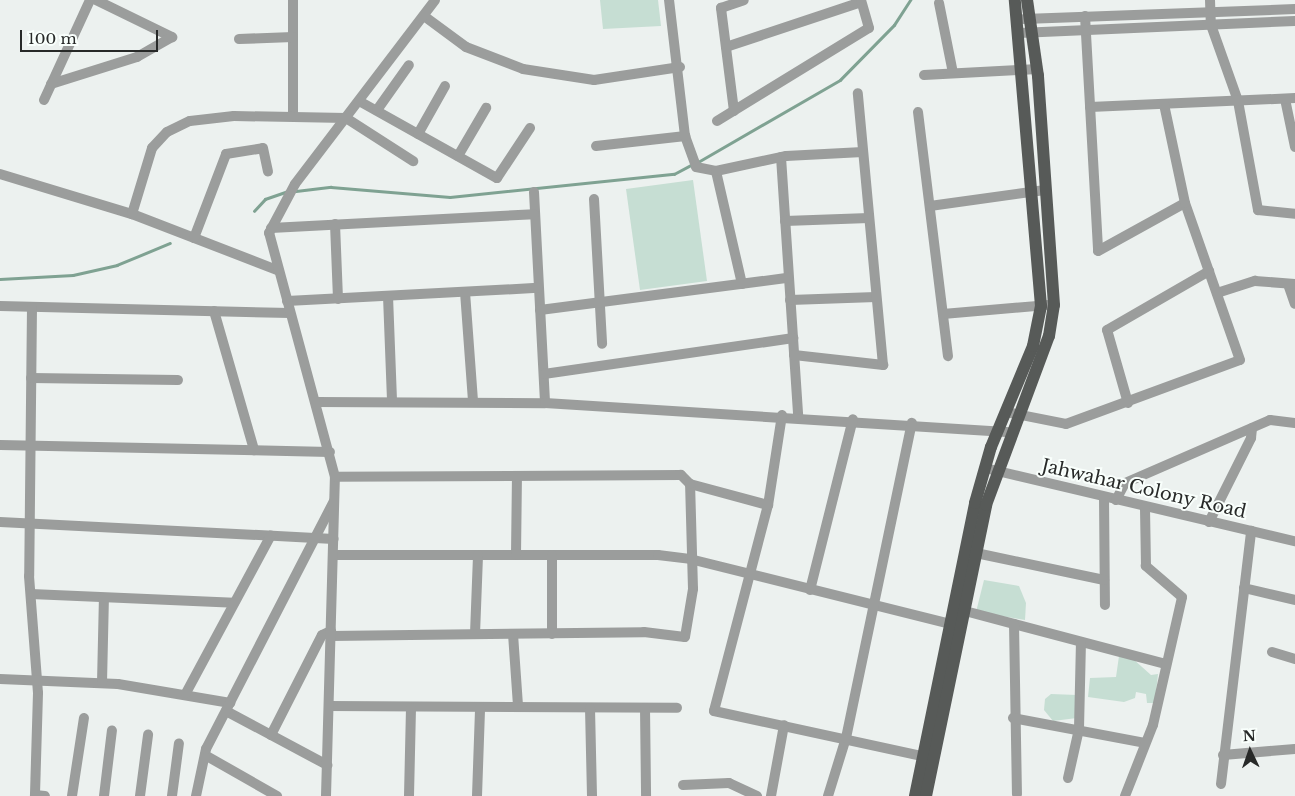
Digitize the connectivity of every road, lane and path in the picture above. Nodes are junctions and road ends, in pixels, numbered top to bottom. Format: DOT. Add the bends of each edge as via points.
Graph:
graph roads {
  1 [pos="90,0"];
  2 [pos="96,0"];
  3 [pos="293,0"];
  4 [pos="435,0"];
  5 [pos="669,0"];
  6 [pos="744,0"];
  7 [pos="1015,0"];
  8 [pos="1027,0"];
  9 [pos="861,1"];
  10 [pos="939,3"];
  11 [pos="1210,5"];
  12 [pos="1295,8"];
  13 [pos="424,16"];
  14 [pos="1085,16"];
  15 [pos="1024,19"];
  16 [pos="1295,22"];
  17 [pos="1211,25"];
  18 [pos="1086,30"];
  19 [pos="1025,32"];
  20 [pos="293,37"];
  21 [pos="239,39"];
  22 [pos="726,48"];
  23 [pos="409,65"];
  24 [pos="680,67"];
  25 [pos="1037,69"];
  26 [pos="1024,70"];
  27 [pos="953,73"];
  28 [pos="924,75"];
  29 [pos="51,84"];
  30 [pos="446,86"];
  31 [pos="858,93"];
  32 [pos="1290,98"];
  33 [pos="44,100"];
  34 [pos="360,100"];
  35 [pos="1238,101"];
  36 [pos="1164,104"];
  37 [pos="1090,107"];
  38 [pos="486,108"];
  39 [pos="377,110"];
  40 [pos="734,111"];
  41 [pos="918,112"];
  42 [pos="294,114"];
  43 [pos="346,118"];
  44 [pos="718,121"];
  45 [pos="530,128"];
  46 [pos="418,134"];
  47 [pos="685,136"];
  48 [pos="596,146"];
  49 [pos="1295,147"];
  50 [pos="863,152"];
  51 [pos="458,156"];
  52 [pos="781,157"];
  53 [pos="413,161"];
  54 [pos="268,171"];
  55 [pos="716,171"];
  56 [pos="1,176"];
  57 [pos="1039,190"];
  58 [pos="534,192"];
  59 [pos="594,199"];
  60 [pos="1185,203"];
  61 [pos="930,206"];
  62 [pos="132,214"];
  63 [pos="534,214"];
  64 [pos="1295,214"];
  65 [pos="869,218"];
  66 [pos="785,220"];
  67 [pos="335,224"];
  68 [pos="271,228"];
  69 [pos="194,238"];
  70 [pos="277,270"];
  71 [pos="1209,271"];
  72 [pos="788,278"];
  73 [pos="742,284"];
  74 [pos="1291,284"];
  75 [pos="538,288"];
  76 [pos="465,292"];
  77 [pos="1217,293"];
  78 [pos="388,296"];
  79 [pos="876,297"];
  80 [pos="338,299"];
  81 [pos="790,300"];
  82 [pos="287,302"];
  83 [pos="600,302"];
  84 [pos="1295,304"];
  85 [pos="1048,305"];
  86 [pos="0,306"];
  87 [pos="32,307"];
  88 [pos="540,310"];
  89 [pos="214,311"];
  90 [pos="290,313"];
  91 [pos="943,314"];
  92 [pos="793,338"];
  93 [pos="602,344"];
  94 [pos="794,355"];
  95 [pos="948,356"];
  96 [pos="544,374"];
  97 [pos="31,378"];
  98 [pos="178,380"];
  99 [pos="317,402"];
  100 [pos="392,402"];
  101 [pos="473,402"];
  102 [pos="545,402"];
  103 [pos="1128,403"];
  104 [pos="1011,413"];
  105 [pos="782,415"];
  106 [pos="798,416"];
  107 [pos="853,419"];
  108 [pos="912,423"];
  109 [pos="1295,423"];
  110 [pos="1252,428"];
  111 [pos="1004,432"];
  112 [pos="0,445"];
  113 [pos="29,446"];
  114 [pos="254,450"];
  115 [pos="330,452"];
  116 [pos="991,469"];
  117 [pos="335,477"];
  118 [pos="517,477"];
  119 [pos="690,484"];
  120 [pos="1104,497"];
  121 [pos="335,499"];
  122 [pos="1116,500"];
  123 [pos="768,505"];
  124 [pos="1145,507"];
  125 [pos="0,522"];
  126 [pos="29,522"];
  127 [pos="1209,522"];
  128 [pos="1251,532"];
  129 [pos="271,535"];
  130 [pos="315,537"];
  131 [pos="334,538"];
  132 [pos="1295,541"];
  133 [pos="976,553"];
  134 [pos="333,555"];
  135 [pos="478,555"];
  136 [pos="516,555"];
  137 [pos="552,555"];
  138 [pos="690,559"];
  139 [pos="746,574"];
  140 [pos="1104,580"];
  141 [pos="1244,588"];
  142 [pos="810,590"];
  143 [pos="31,594"];
  144 [pos="104,598"];
  145 [pos="1295,600"];
  146 [pos="234,604"];
  147 [pos="871,604"];
  148 [pos="1104,605"];
  149 [pos="965,611"];
  150 [pos="950,624"];
  151 [pos="1014,624"];
  152 [pos="331,634"];
  153 [pos="475,634"];
  154 [pos="513,634"];
  155 [pos="552,634"];
  156 [pos="1081,642"];
  157 [pos="1272,652"];
  158 [pos="1295,659"];
  159 [pos="1166,664"];
  160 [pos="36,677"];
  161 [pos="0,679"];
  162 [pos="102,683"];
  163 [pos="186,693"];
  164 [pos="329,706"];
  165 [pos="518,706"];
  166 [pos="228,707"];
  167 [pos="411,708"];
  168 [pos="480,708"];
  169 [pos="590,708"];
  170 [pos="645,708"];
  171 [pos="677,708"];
  172 [pos="84,718"];
  173 [pos="1013,718"];
  174 [pos="784,725"];
  175 [pos="1079,729"];
  176 [pos="112,730"];
  177 [pos="148,735"];
  178 [pos="271,735"];
  179 [pos="846,738"];
  180 [pos="179,742"];
  181 [pos="1145,744"];
  182 [pos="1295,749"];
  183 [pos="1223,754"];
  184 [pos="205,755"];
  185 [pos="922,756"];
  186 [pos="327,765"];
  187 [pos="1068,778"];
  188 [pos="257,784"];
  189 [pos="1221,784"];
  190 [pos="683,785"];
  191 [pos="1017,794"];
  192 [pos="38,796"];
  193 [pos="72,796"];
  194 [pos="104,796"];
  195 [pos="140,796"];
  196 [pos="172,796"];
  197 [pos="196,796"];
  198 [pos="256,796"];
  199 [pos="277,796"];
  200 [pos="326,796"];
  201 [pos="409,796"];
  202 [pos="476,796"];
  203 [pos="592,796"];
  204 [pos="646,796"];
  205 [pos="757,796"];
  206 [pos="771,796"];
  207 [pos="828,796"];
  208 [pos="915,796"];
  209 [pos="926,796"];
  210 [pos="1125,796"];
  1 -- 29 [label="street"];
  2 -- 29 [label="street" via="172,38 137,57"];
  3 -- 20 [label="street"];
  4 -- 13 [label="street"];
  5 -- 24 [label="street"];
  6 -- 22 [label="street" via="721,8"];
  7 -- 15 [label="main road"];
  8 -- 15 [label="main road"];
  9 -- 22 [label="street"];
  9 -- 40 [label="street" via="870,28"];
  10 -- 27 [label="street"];
  11 -- 12 [label="street"];
  11 -- 14 [label="street"];
  11 -- 17 [label="street"];
  13 -- 24 [label="street" via="466,47 523,69 594,80"];
  13 -- 34 [label="street"];
  14 -- 15 [label="street"];
  14 -- 18 [label="street"];
  15 -- 19 [label="main road"];
  16 -- 17 [label="street"];
  17 -- 18 [label="street"];
  17 -- 35 [label="street"];
  18 -- 19 [label="street"];
  18 -- 37 [label="street"];
  19 -- 25 [label="main road"];
  19 -- 26 [label="main road"];
  20 -- 21 [label="street"];
  20 -- 42 [label="street"];
  22 -- 40 [label="street"];
  23 -- 39 [label="street"];
  24 -- 47 [label="street"];
  25 -- 26 [label="street"];
  25 -- 57 [label="main road"];
  26 -- 27 [label="street"];
  26 -- 57 [label="main road"];
  27 -- 28 [label="street"];
  29 -- 33 [label="street"];
  30 -- 46 [label="street"];
  31 -- 50 [label="street"];
  32 -- 35 [label="street"];
  32 -- 49 [label="street"];
  34 -- 39 [label="street"];
  34 -- 43 [label="street"];
  35 -- 36 [label="street"];
  35 -- 64 [label="street" via="1258,210"];
  36 -- 37 [label="street"];
  36 -- 60 [label="street"];
  37 -- 60 [label="street" via="1098,251"];
  38 -- 51 [label="street"];
  39 -- 46 [label="street"];
  40 -- 44 [label="street"];
  41 -- 61 [label="street"];
  42 -- 43 [label="street"];
  42 -- 62 [label="street" via="190,121 167,132 152,148"];
  43 -- 53 [label="street"];
  43 -- 68 [label="street" via="295,184"];
  45 -- 51 [label="street" via="497,178"];
  46 -- 51 [label="street"];
  47 -- 48 [label="street"];
  47 -- 55 [label="street" via="694,163"];
  50 -- 52 [label="street"];
  50 -- 65 [label="street"];
  52 -- 55 [label="street"];
  52 -- 66 [label="street"];
  54 -- 69 [label="street" via="263,148 226,154"];
  55 -- 73 [label="street"];
  56 -- 62 [label="street"];
  57 -- 61 [label="street"];
  57 -- 85 [label="main road"];
  58 -- 63 [label="street"];
  59 -- 83 [label="street"];
  60 -- 71 [label="street"];
  61 -- 91 [label="street"];
  62 -- 69 [label="street"];
  63 -- 67 [label="street"];
  63 -- 75 [label="street"];
  65 -- 66 [label="street"];
  65 -- 79 [label="street"];
  66 -- 72 [label="street"];
  67 -- 68 [label="street"];
  67 -- 80 [label="street"];
  68 -- 70 [label="street"];
  69 -- 70 [label="street"];
  70 -- 82 [label="street"];
  71 -- 77 [label="street"];
  71 -- 103 [label="street" via="1107,330"];
  72 -- 73 [label="street"];
  72 -- 81 [label="street"];
  73 -- 83 [label="street"];
  74 -- 77 [label="street" via="1255,280"];
  74 -- 84 [label="street"];
  75 -- 76 [label="street"];
  75 -- 88 [label="street"];
  76 -- 78 [label="street"];
  76 -- 101 [label="street"];
  77 -- 103 [label="street" via="1240,360"];
  78 -- 80 [label="street"];
  78 -- 100 [label="street"];
  79 -- 81 [label="street"];
  79 -- 94 [label="street" via="883,365"];
  80 -- 82 [label="street"];
  81 -- 92 [label="street"];
  82 -- 90 [label="street"];
  83 -- 88 [label="street"];
  83 -- 93 [label="street"];
  85 -- 91 [label="street"];
  85 -- 104 [label="main road" via="1049,336"];
  86 -- 87 [label="street"];
  87 -- 89 [label="street"];
  87 -- 97 [label="street"];
  88 -- 96 [label="street"];
  89 -- 90 [label="street"];
  89 -- 114 [label="street"];
  90 -- 99 [label="street"];
  91 -- 95 [label="street"];
  92 -- 94 [label="street"];
  92 -- 96 [label="street"];
  94 -- 106 [label="street"];
  96 -- 102 [label="street"];
  97 -- 98 [label="street"];
  97 -- 113 [label="street"];
  99 -- 100 [label="street"];
  99 -- 115 [label="street"];
  100 -- 101 [label="street"];
  101 -- 102 [label="street"];
  102 -- 105 [label="street" via="679,414"];
  103 -- 104 [label="street" via="1066,424"];
  104 -- 111 [label="main road"];
  105 -- 106 [label="street"];
  105 -- 123 [label="street"];
  106 -- 107 [label="street"];
  107 -- 108 [label="street"];
  107 -- 142 [label="street"];
  108 -- 111 [label="street"];
  108 -- 147 [label="street"];
  109 -- 110 [label="street" via="1270,420"];
  110 -- 122 [label="street" via="1125,483"];
  110 -- 127 [label="street" via="1252,438"];
  111 -- 116 [label="main road"];
  112 -- 113 [label="street"];
  113 -- 114 [label="street"];
  113 -- 126 [label="street"];
  114 -- 115 [label="street"];
  115 -- 117 [label="street"];
  116 -- 120 [label="street, Jahwahar Colony Road"];
  116 -- 133 [label="main road"];
  116 -- 150 [label="main road"];
  117 -- 118 [label="street"];
  117 -- 121 [label="street"];
  118 -- 119 [label="street" via="681,475"];
  118 -- 136 [label="street"];
  119 -- 123 [label="street"];
  119 -- 138 [label="street"];
  120 -- 122 [label="street, Jahwahar Colony Road"];
  120 -- 140 [label="street"];
  121 -- 130 [label="street"];
  121 -- 131 [label="street"];
  122 -- 124 [label="street, Jahwahar Colony Road"];
  123 -- 139 [label="street"];
  124 -- 127 [label="street, Jahwahar Colony Road"];
  124 -- 159 [label="street" via="1146,566 1182,597"];
  125 -- 126 [label="street"];
  126 -- 129 [label="street"];
  126 -- 143 [label="street"];
  127 -- 128 [label="street, Jahwahar Colony Road"];
  128 -- 132 [label="street, Jahwahar Colony Road"];
  128 -- 141 [label="street"];
  129 -- 130 [label="street"];
  129 -- 146 [label="street"];
  130 -- 131 [label="street"];
  130 -- 166 [label="street"];
  131 -- 134 [label="street"];
  133 -- 140 [label="street"];
  133 -- 149 [label="main road"];
  134 -- 135 [label="street"];
  134 -- 152 [label="street"];
  135 -- 136 [label="street"];
  135 -- 153 [label="street"];
  136 -- 137 [label="street"];
  137 -- 138 [label="street"];
  137 -- 155 [label="street"];
  138 -- 139 [label="street"];
  138 -- 155 [label="street" via="693,589 685,636"];
  139 -- 142 [label="street"];
  139 -- 174 [label="street" via="714,711"];
  140 -- 148 [label="street"];
  141 -- 145 [label="street"];
  141 -- 183 [label="street"];
  142 -- 147 [label="street"];
  143 -- 144 [label="street"];
  143 -- 160 [label="street"];
  144 -- 146 [label="street"];
  144 -- 162 [label="street"];
  146 -- 163 [label="street"];
  147 -- 150 [label="street"];
  147 -- 179 [label="street"];
  149 -- 151 [label="street"];
  149 -- 209 [label="main road"];
  150 -- 185 [label="main road"];
  151 -- 156 [label="street"];
  151 -- 173 [label="street"];
  152 -- 153 [label="street"];
  152 -- 164 [label="street"];
  152 -- 178 [label="street" via="322,635"];
  153 -- 154 [label="street"];
  154 -- 155 [label="street"];
  154 -- 165 [label="street"];
  156 -- 159 [label="street"];
  156 -- 175 [label="street"];
  157 -- 158 [label="street"];
  159 -- 181 [label="street"];
  160 -- 161 [label="street"];
  160 -- 162 [label="street"];
  160 -- 192 [label="street"];
  162 -- 163 [label="street"];
  163 -- 166 [label="street"];
  164 -- 167 [label="street"];
  164 -- 186 [label="street"];
  165 -- 168 [label="street"];
  165 -- 169 [label="street"];
  166 -- 178 [label="street"];
  166 -- 184 [label="street"];
  167 -- 168 [label="street"];
  167 -- 201 [label="street"];
  168 -- 202 [label="street"];
  169 -- 170 [label="street"];
  169 -- 203 [label="street"];
  170 -- 171 [label="street"];
  170 -- 204 [label="street"];
  172 -- 193 [label="street"];
  173 -- 175 [label="street"];
  173 -- 191 [label="street"];
  174 -- 179 [label="street"];
  174 -- 206 [label="street"];
  175 -- 181 [label="street"];
  175 -- 187 [label="street"];
  176 -- 194 [label="street"];
  177 -- 195 [label="street"];
  178 -- 186 [label="street"];
  179 -- 185 [label="street"];
  179 -- 207 [label="street"];
  180 -- 196 [label="street"];
  181 -- 210 [label="street"];
  182 -- 183 [label="street"];
  183 -- 189 [label="street"];
  184 -- 188 [label="street"];
  184 -- 197 [label="street"];
  185 -- 208 [label="main road"];
  186 -- 200 [label="street"];
  188 -- 198 [label="street"];
  188 -- 199 [label="street"];
  190 -- 205 [label="street" via="729,784"];
}
